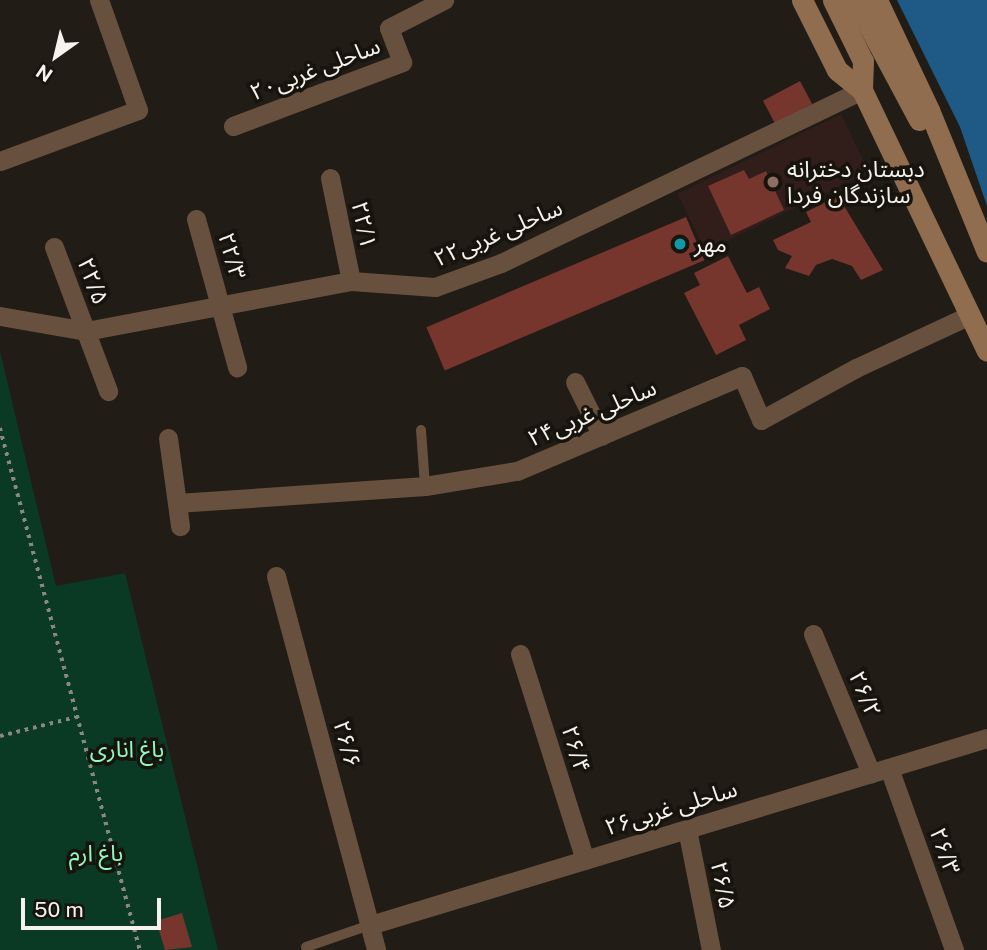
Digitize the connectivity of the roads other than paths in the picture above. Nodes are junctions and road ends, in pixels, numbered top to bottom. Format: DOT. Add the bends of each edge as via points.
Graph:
graph roads {
  1 [pos="99,0"];
  2 [pos="444,0"];
  3 [pos="802,0"];
  4 [pos="832,0"];
  5 [pos="855,0"];
  6 [pos="877,0"];
  7 [pos="862,90"];
  8 [pos="233,126"];
  9 [pos="0,162"];
  10 [pos="330,178"];
  11 [pos="966,208"];
  12 [pos="196,219"];
  13 [pos="54,247"];
  14 [pos="987,252"];
  15 [pos="351,281"];
  16 [pos="220,306"];
  17 [pos="970,315"];
  18 [pos="0,316"];
  19 [pos="86,331"];
  20 [pos="987,351"];
  21 [pos="237,367"];
  22 [pos="575,382"];
  23 [pos="108,391"];
  24 [pos="421,430"];
  25 [pos="602,436"];
  26 [pos="168,439"];
  27 [pos="425,486"];
  28 [pos="177,503"];
  29 [pos="180,526"];
  30 [pos="276,576"];
  31 [pos="813,634"];
  32 [pos="520,654"];
  33 [pos="987,738"];
  34 [pos="880,770"];
  35 [pos="687,829"];
  36 [pos="585,860"];
  37 [pos="370,925"];
  38 [pos="306,947"];
  39 [pos="376,950"];
  40 [pos="711,950"];
  41 [pos="954,950"];
  1 -- 9 [label="street" via="138,110"];
  2 -- 8 [label="street, ساحلی غربی۲۰" via="389,28 402,62"];
  3 -- 7 [label="main road" via="837,70"];
  4 -- 7 [label="main road" via="863,61"];
  5 -- 11 [label="main road"];
  6 -- 11 [label="main road" via="929,110"];
  7 -- 15 [label="street, ساحلی غربی۲۲" via="501,263 435,287"];
  7 -- 17 [label="main road"];
  10 -- 15 [label="street, ۲۲/۱"];
  11 -- 14 [label="main road"];
  12 -- 16 [label="street, ۲۲/۳"];
  13 -- 19 [label="street, ۲۲/۵"];
  15 -- 16 [label="street, ساحلی غربی۲۲"];
  16 -- 19 [label="street, ساحلی غربی۲۲"];
  16 -- 21 [label="street, ۲۲/۳"];
  17 -- 20 [label="main road"];
  17 -- 25 [label="street, ساحلی غربی۲۴" via="856,368 761,420 742,376"];
  18 -- 19 [label="street"];
  19 -- 23 [label="street, ۲۲/۵"];
  22 -- 25 [label="street"];
  24 -- 27 [label="lane"];
  25 -- 27 [label="street, ساحلی غربی۲۴" via="517,471"];
  26 -- 28 [label="street"];
  27 -- 28 [label="street, ساحلی غربی۲۴"];
  28 -- 29 [label="street"];
  30 -- 37 [label="street, ۲۶/۶"];
  31 -- 34 [label="street, ۲۶/۲"];
  32 -- 36 [label="street, ۲۶/۴"];
  33 -- 34 [label="street, ساحلی غربی۲۶"];
  34 -- 35 [label="street, ساحلی غربی۲۶"];
  34 -- 41 [label="street, ۲۶/۳"];
  35 -- 36 [label="street, ساحلی غربی۲۶"];
  35 -- 40 [label="street, ۲۶/۵"];
  36 -- 37 [label="street, ساحلی غربی۲۶"];
  37 -- 38 [label="lane"];
  37 -- 39 [label="street, ۲۶/۶"];
}
